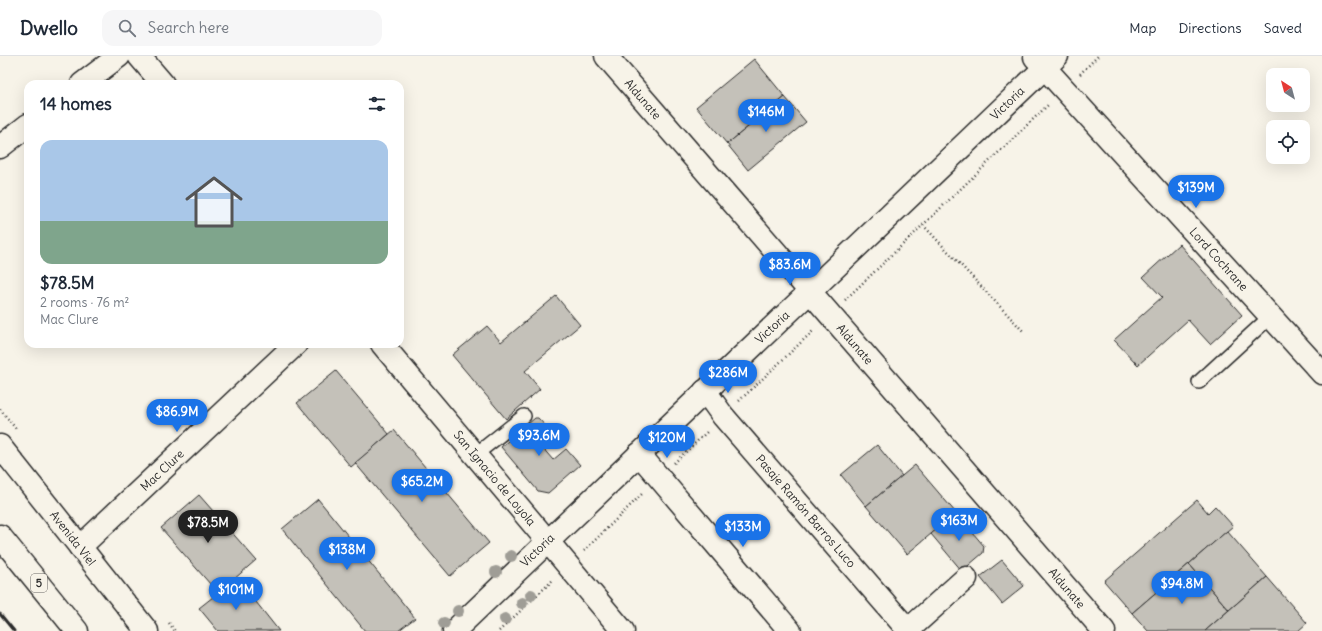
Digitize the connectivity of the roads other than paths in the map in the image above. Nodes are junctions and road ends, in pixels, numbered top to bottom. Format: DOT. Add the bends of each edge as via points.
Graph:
graph roads {
  1 [pos="119,56"];
  2 [pos="139,56"];
  3 [pos="606,56"];
  4 [pos="1045,60"];
  5 [pos="87,80"];
  6 [pos="160,80"];
  7 [pos="24,129"];
  8 [pos="0,147"];
  9 [pos="810,291"];
  10 [pos="1271,316"];
  11 [pos="292,348"];
  12 [pos="385,348"];
  13 [pos="1322,373"];
  14 [pos="1199,382"];
  15 [pos="705,391"];
  16 [pos="524,416"];
  17 [pos="0,446"];
  18 [pos="639,454"];
  19 [pos="475,455"];
  20 [pos="0,536"];
  21 [pos="547,540"];
  22 [pos="80,547"];
  23 [pos="966,578"];
  24 [pos="907,630"];
  25 [pos="78,631"];
  26 [pos="147,631"];
  27 [pos="454,631"];
  28 [pos="622,631"];
  29 [pos="790,631"];
  30 [pos="1104,631"];
  1 -- 5 [label="main road"];
  2 -- 6 [label="main road"];
  3 -- 9 [label="main road, Aldunate"];
  4 -- 9 [label="main road, Victoria"];
  4 -- 10 [label="main road, Lord Cochrane" via="1064,89"];
  7 -- 8 [label="main road"];
  9 -- 15 [label="main road, Victoria"];
  9 -- 30 [label="main road, Aldunate"];
  10 -- 13 [label="main road, Lord Cochrane"];
  10 -- 14 [label="lane"];
  11 -- 22 [label="main road, Mac Clure"];
  12 -- 19 [label="main road, San Ignacio de Loyola"];
  15 -- 18 [label="main road, Victoria"];
  15 -- 24 [label="main road, Pasaje Ramón Barros Luco" via="723,416"];
  16 -- 19 [label="lane"];
  17 -- 22 [label="main road, Avenida Viel"];
  18 -- 21 [label="main road, Victoria"];
  18 -- 29 [label="main road"];
  19 -- 21 [label="main road, San Ignacio de Loyola"];
  20 -- 25 [label="main road, 5"];
  21 -- 27 [label="main road, Victoria"];
  21 -- 28 [label="main road, San Ignacio de Loyola"];
  22 -- 26 [label="main road, Avenida Viel"];
  23 -- 24 [label="main road"];
}
